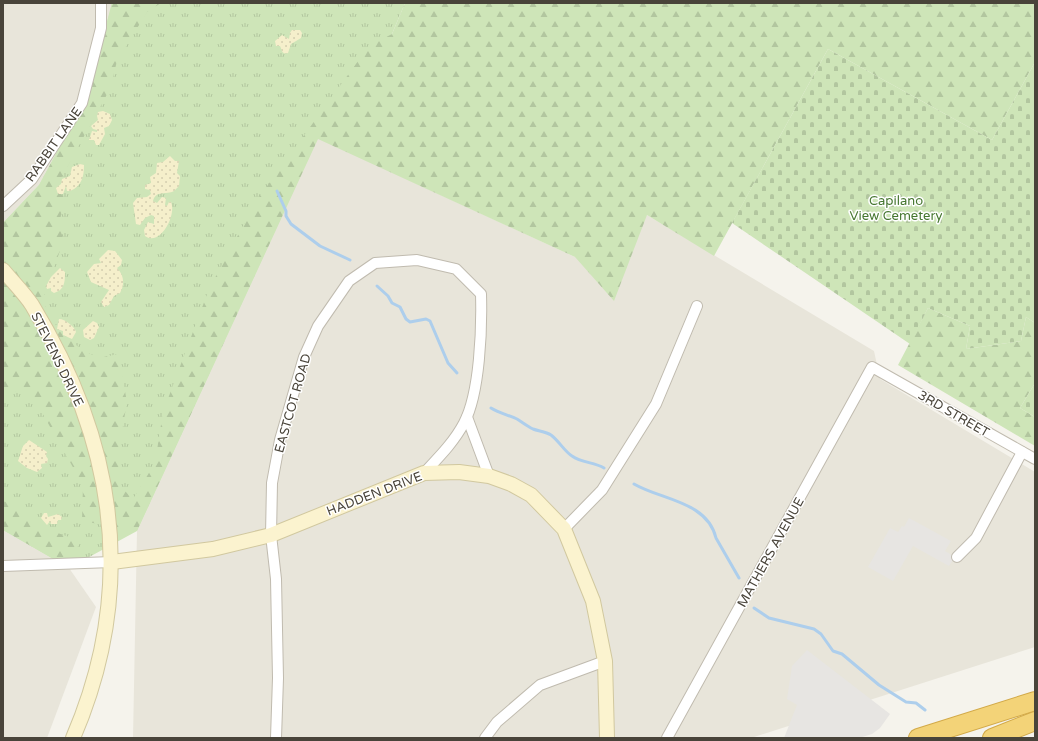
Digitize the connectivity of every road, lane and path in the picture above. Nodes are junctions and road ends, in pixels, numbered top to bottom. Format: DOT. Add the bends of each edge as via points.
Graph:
graph roads {
  1 [pos="101,3"];
  2 [pos="3,206"];
  3 [pos="3,270"];
  4 [pos="697,306"];
  5 [pos="872,367"];
  6 [pos="467,417"];
  7 [pos="1022,452"];
  8 [pos="1035,459"];
  9 [pos="424,473"];
  10 [pos="489,476"];
  11 [pos="564,529"];
  12 [pos="271,535"];
  13 [pos="957,557"];
  14 [pos="112,562"];
  15 [pos="3,566"];
  16 [pos="605,661"];
  17 [pos="1035,701"];
  18 [pos="1035,708"];
  19 [pos="1035,722"];
  20 [pos="72,738"];
  21 [pos="276,738"];
  22 [pos="485,738"];
  23 [pos="607,738"];
  24 [pos="668,738"];
  25 [pos="918,738"];
  26 [pos="956,738"];
  27 [pos="992,738"];
  1 -- 2 [label="street, RABBIT LANE" via="101,28 82,103 32,179"];
  3 -- 14 [label="street, STEVENS DRIVE" via="31,304 67,372 85,413 102,472"];
  4 -- 11 [label="street" via="656,404 602,490"];
  5 -- 7 [label="street, 3RD STREET"];
  5 -- 24 [label="street, MATHERS AVENUE"];
  6 -- 9 [label="street, EASTCOT ROAD" via="446,449"];
  6 -- 10 [label="street"];
  6 -- 12 [label="street, EASTCOT ROAD" via="482,330 481,294 456,269 417,260 375,263 349,281 318,326 304,357 280,440 272,483"];
  7 -- 8 [label="street, 3RD STREET"];
  7 -- 13 [label="street" via="976,538"];
  9 -- 10 [label="street, HADDEN DRIVE" via="459,472"];
  9 -- 12 [label="street, HADDEN DRIVE"];
  10 -- 11 [label="street, HADDEN DRIVE" via="532,495"];
  11 -- 16 [label="street, HADDEN DRIVE" via="593,600"];
  12 -- 14 [label="street, HADDEN DRIVE" via="213,549"];
  12 -- 21 [label="street, EASTCOT ROAD" via="277,609"];
  14 -- 15 [label="street, HADDEN DRIVE"];
  14 -- 20 [label="street, STEVENS DRIVE" via="108,612 98,665 83,714"];
  16 -- 22 [label="street" via="540,685 497,722"];
  16 -- 23 [label="street, HADDEN DRIVE"];
  17 -- 25 [label="highway"];
  18 -- 26 [label="highway"];
  19 -- 27 [label="highway"];
}
